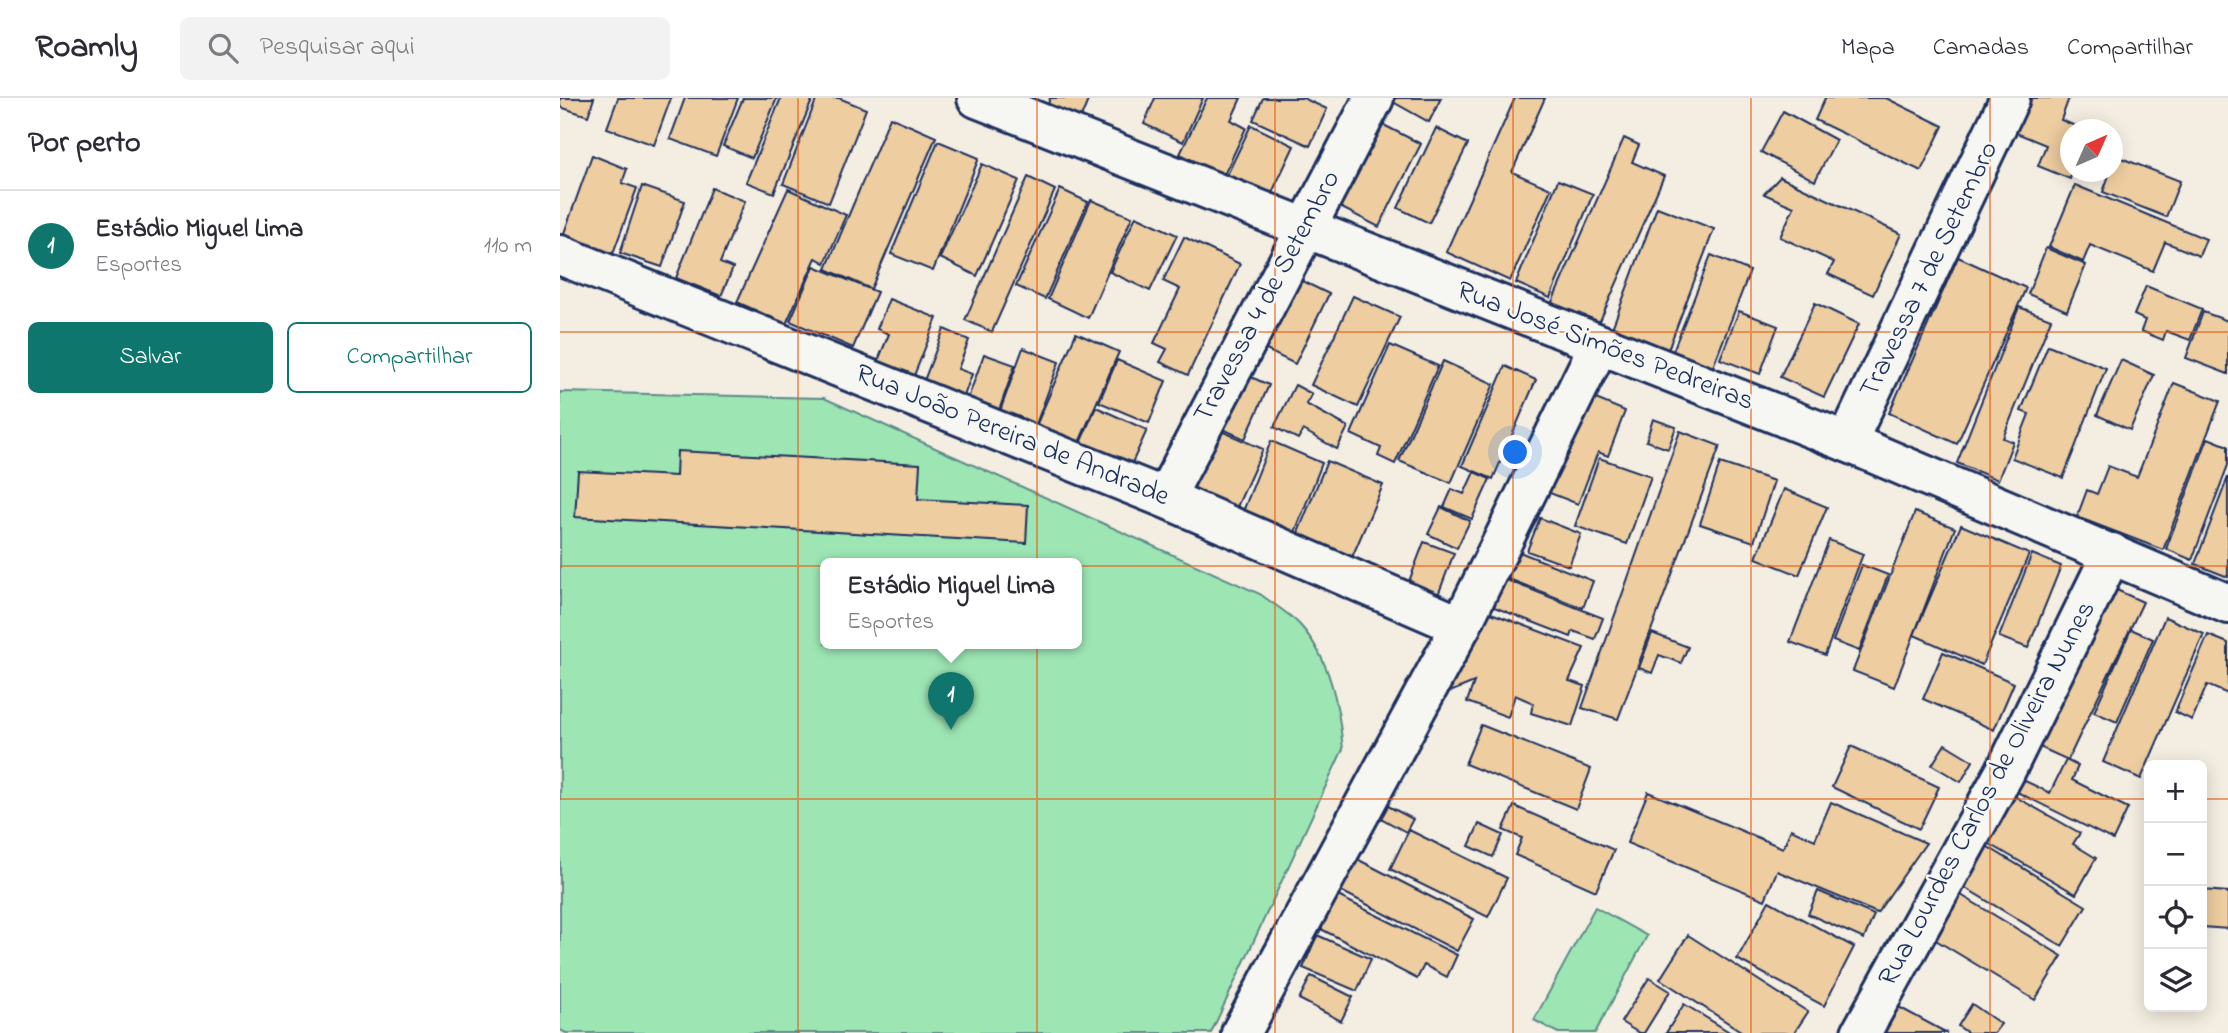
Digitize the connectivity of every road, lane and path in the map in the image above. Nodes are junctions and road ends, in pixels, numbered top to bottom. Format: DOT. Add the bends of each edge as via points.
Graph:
graph roads {
  1 [pos="977,98"];
  2 [pos="1374,98"];
  3 [pos="2010,98"];
  4 [pos="1303,229"];
  5 [pos="560,255"];
  6 [pos="1599,345"];
  7 [pos="1847,442"];
  8 [pos="1164,498"];
  9 [pos="2112,553"];
  10 [pos="2228,604"];
  11 [pos="1461,626"];
  12 [pos="1241,1033"];
  13 [pos="1861,1033"];
  1 -- 4 [label="street, Rua José Simões Pedreiras"];
  2 -- 4 [label="street, Travessa 4 de Setembro"];
  3 -- 7 [label="street, Travessa 7 de Setembro"];
  4 -- 6 [label="street, Rua José Simões Pedreiras"];
  4 -- 8 [label="street, Travessa 4 de Setembro"];
  5 -- 8 [label="street, Rua João Pereira de Andrade"];
  6 -- 7 [label="street, Rua José Simões Pedreiras"];
  6 -- 11 [label="street"];
  7 -- 9 [label="street, Rua José Simões Pedreiras"];
  8 -- 11 [label="street, Rua João Pereira de Andrade"];
  9 -- 10 [label="street, Rua José Simões Pedreiras"];
  9 -- 13 [label="street, Rua Lourdes Carlos de Oliveira Nunes" via="2005,772"];
  11 -- 12 [label="street"];
}
